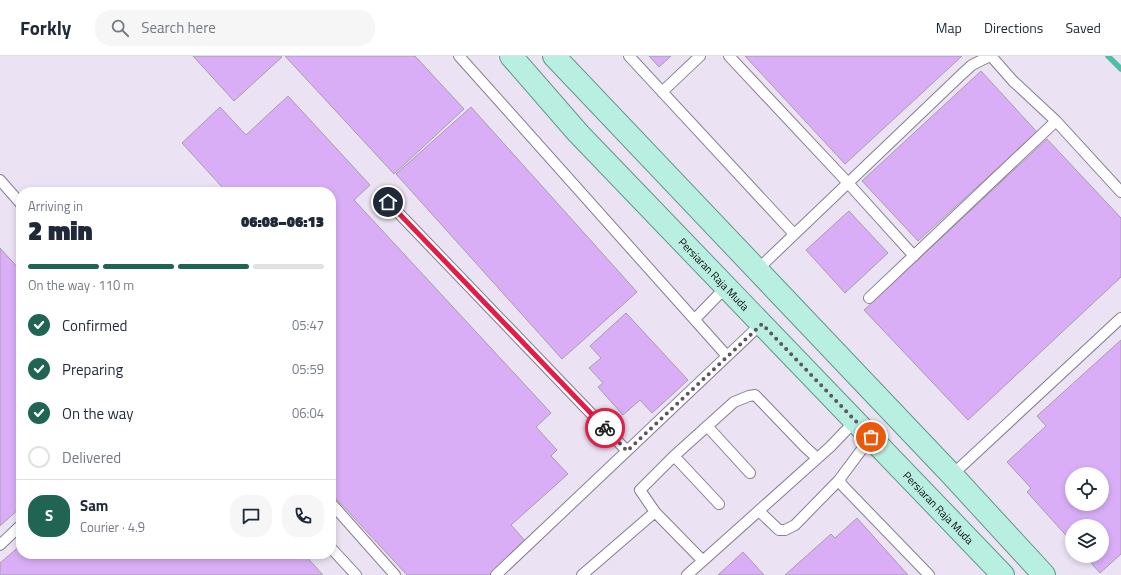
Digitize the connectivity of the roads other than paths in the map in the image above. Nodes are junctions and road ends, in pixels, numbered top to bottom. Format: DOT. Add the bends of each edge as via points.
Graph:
graph roads {
  1 [pos="459,56"];
  2 [pos="510,56"];
  3 [pos="554,56"];
  4 [pos="629,56"];
  5 [pos="700,56"];
  6 [pos="729,56"];
  7 [pos="990,56"];
  8 [pos="662,92"];
  9 [pos="1056,121"];
  10 [pos="0,180"];
  11 [pos="848,182"];
  12 [pos="1121,192"];
  13 [pos="16,198"];
  14 [pos="388,202"];
  15 [pos="794,234"];
  16 [pos="914,256"];
  17 [pos="757,270"];
  18 [pos="726,287"];
  19 [pos="870,298"];
  20 [pos="1121,318"];
  21 [pos="695,319"];
  22 [pos="762,324"];
  23 [pos="727,356"];
  24 [pos="855,421"];
  25 [pos="707,426"];
  26 [pos="871,437"];
  27 [pos="627,451"];
  28 [pos="674,456"];
  29 [pos="817,458"];
  30 [pos="750,473"];
  31 [pos="952,475"];
  32 [pos="839,480"];
  33 [pos="719,504"];
  34 [pos="336,509"];
  35 [pos="758,511"];
  36 [pos="655,512"];
  37 [pos="16,530"];
  38 [pos="0,545"];
  39 [pos="336,553"];
  40 [pos="703,561"];
  41 [pos="356,575"];
  42 [pos="395,575"];
  43 [pos="496,575"];
  44 [pos="582,575"];
  45 [pos="687,575"];
  46 [pos="928,575"];
  47 [pos="1003,575"];
  48 [pos="1044,575"];
  1 -- 21 [label="lane"];
  2 -- 18 [label="main road, Persiaran Raja Muda" via="578,133"];
  3 -- 17 [label="main road"];
  4 -- 8 [label="lane"];
  5 -- 8 [label="lane"];
  6 -- 11 [label="lane"];
  7 -- 9 [label="lane"];
  7 -- 11 [label="lane" via="972,65"];
  8 -- 15 [label="lane"];
  9 -- 12 [label="lane"];
  9 -- 16 [label="lane"];
  10 -- 13 [label="lane"];
  11 -- 15 [label="lane"];
  11 -- 16 [label="lane"];
  14 -- 27 [label="lane"];
  15 -- 17 [label="lane"];
  16 -- 19 [label="lane"];
  17 -- 31 [label="main road"];
  18 -- 21 [label="lane"];
  18 -- 22 [label="main road, Persiaran Raja Muda"];
  20 -- 31 [label="lane"];
  21 -- 23 [label="lane"];
  22 -- 23 [label="lane"];
  22 -- 24 [label="main road, Persiaran Raja Muda"];
  23 -- 27 [label="lane"];
  24 -- 26 [label="main road, Persiaran Raja Muda"];
  24 -- 29 [label="lane"];
  25 -- 28 [label="lane"];
  25 -- 29 [label="lane" via="734,402 755,395"];
  25 -- 30 [label="lane"];
  26 -- 32 [label="lane"];
  26 -- 47 [label="main road, Persiaran Raja Muda"];
  27 -- 43 [label="lane"];
  28 -- 33 [label="lane"];
  28 -- 36 [label="lane" via="640,490"];
  29 -- 35 [label="lane"];
  31 -- 48 [label="main road"];
  32 -- 35 [label="lane" via="795,525 785,530 779,530"];
  32 -- 46 [label="lane"];
  34 -- 42 [label="lane"];
  35 -- 40 [label="lane"];
  36 -- 40 [label="lane"];
  36 -- 44 [label="lane"];
  37 -- 38 [label="lane"];
  39 -- 41 [label="lane"];
  40 -- 45 [label="lane"];
}
